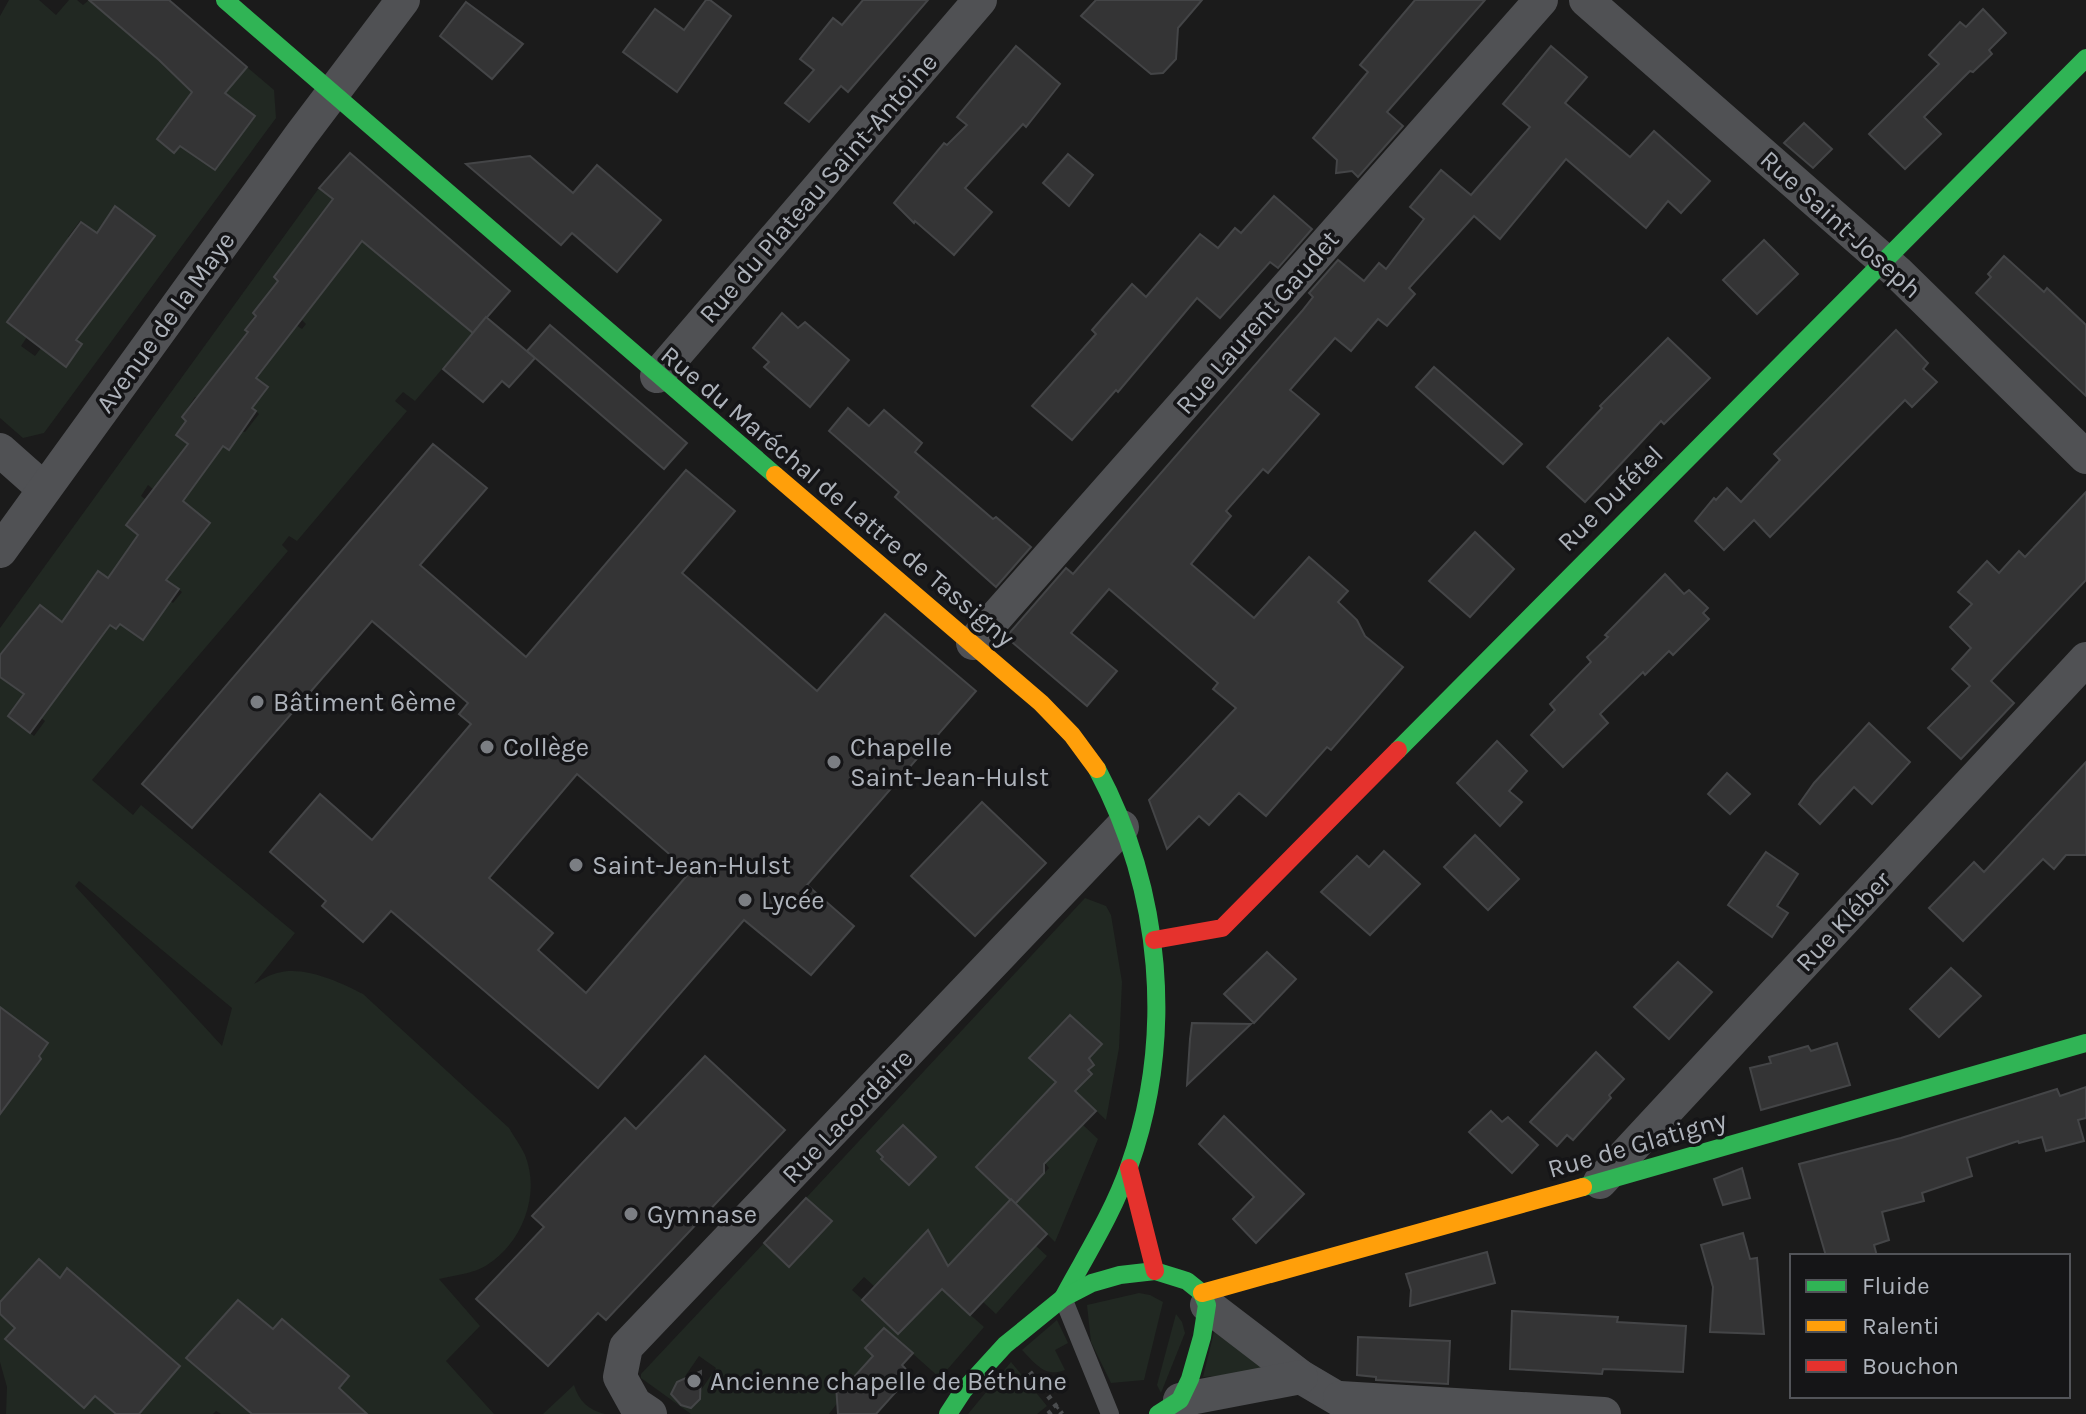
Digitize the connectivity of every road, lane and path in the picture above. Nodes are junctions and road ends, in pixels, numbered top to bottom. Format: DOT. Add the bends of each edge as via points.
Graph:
graph roads {
  1 [pos="225,0"];
  2 [pos="403,0"];
  3 [pos="980,0"];
  4 [pos="1541,0"];
  5 [pos="1586,0"];
  6 [pos="2086,58"];
  7 [pos="333,94"];
  8 [pos="1884,261"];
  9 [pos="657,376"];
  10 [pos="0,450"];
  11 [pos="2086,457"];
  12 [pos="44,489"];
  13 [pos="0,551"];
  14 [pos="973,643"];
  15 [pos="2086,659"];
  16 [pos="1122,827"];
  17 [pos="1154,940"];
  18 [pos="2086,1043"];
  19 [pos="1129,1168"];
  20 [pos="1600,1182"];
  21 [pos="1155,1271"];
  22 [pos="1063,1298"];
  23 [pos="1204,1299"];
  24 [pos="1005,1345"];
  25 [pos="1301,1377"];
  26 [pos="1058,1406"];
  27 [pos="1351,1406"];
  28 [pos="1169,1407"];
  29 [pos="650,1414"];
  30 [pos="948,1414"];
  31 [pos="1048,1414"];
  32 [pos="1062,1414"];
  33 [pos="1110,1414"];
  34 [pos="1604,1414"];
  1 -- 7 [label="main road, Rue du Maréchal de Lattre de Tassigny"];
  2 -- 7 [label="street, Avenue de la Maye"];
  3 -- 9 [label="street, Rue du Plateau Saint-Antoine"];
  4 -- 14 [label="street, Rue Laurent Gaudet"];
  5 -- 8 [label="street, Rue Saint-Joseph"];
  6 -- 8 [label="main road, Rue Dufétel"];
  7 -- 9 [label="main road, Rue du Maréchal de Lattre de Tassigny"];
  7 -- 12 [label="street, Avenue de la Maye"];
  8 -- 11 [label="street, Rue Saint-Joseph"];
  8 -- 17 [label="main road, Rue Dufétel" via="1222,928"];
  9 -- 14 [label="main road, Rue du Maréchal de Lattre de Tassigny"];
  10 -- 12 [label="street"];
  12 -- 13 [label="street, Avenue de la Maye"];
  14 -- 16 [label="main road, Rue du Maréchal de Lattre de Tassigny" via="1076,742 1106,785"];
  15 -- 20 [label="street, Rue Kléber"];
  16 -- 17 [label="main road, Rue du Maréchal de Lattre de Tassigny"];
  16 -- 29 [label="street, Rue Lacordaire" via="626,1347 620,1377 635,1404"];
  17 -- 19 [label="main road, Rue du Maréchal de Lattre de Tassigny" via="1155,1061"];
  18 -- 20 [label="main road, Rue de Glatigny"];
  19 -- 21 [label="main road"];
  19 -- 22 [label="main road, Rue du Maréchal de Lattre de Tassigny"];
  20 -- 23 [label="main road, Rue de Glatigny"];
  21 -- 22 [label="main road" via="1092,1283"];
  21 -- 23 [label="main road" via="1187,1281"];
  22 -- 24 [label="main road"];
  22 -- 33 [label="lane"];
  23 -- 25 [label="street"];
  23 -- 28 [label="main road" via="1202,1337 1190,1379"];
  24 -- 26 [label="path"];
  24 -- 30 [label="main road"];
  25 -- 27 [label="street"];
  25 -- 28 [label="street"];
  26 -- 31 [label="path"];
  26 -- 32 [label="path"];
  27 -- 34 [label="street"];
}
